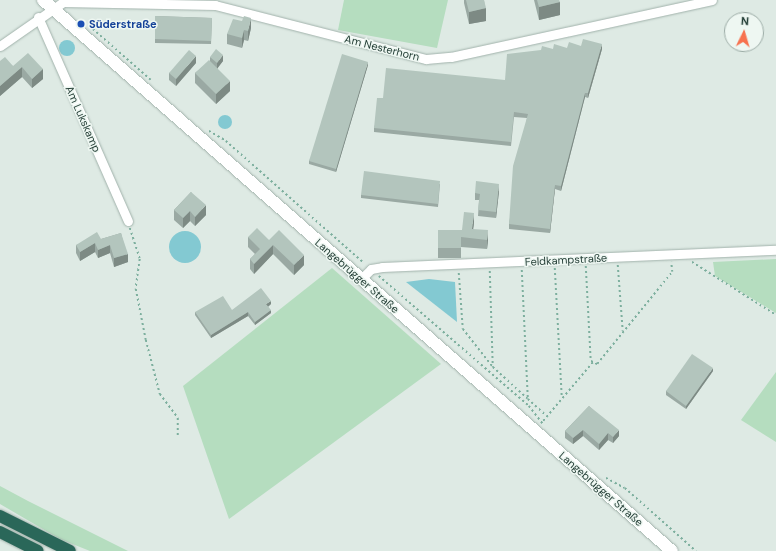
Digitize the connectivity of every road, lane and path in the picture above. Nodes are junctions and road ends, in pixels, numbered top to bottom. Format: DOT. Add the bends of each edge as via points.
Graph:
graph roads {
  1 [pos="712,0"];
  2 [pos="47,4"];
  3 [pos="38,17"];
  4 [pos="0,46"];
  5 [pos="128,221"];
  6 [pos="776,250"];
  7 [pos="691,254"];
  8 [pos="668,255"];
  9 [pos="617,257"];
  10 [pos="586,259"];
  11 [pos="554,260"];
  12 [pos="522,262"];
  13 [pos="490,263"];
  14 [pos="458,265"];
  15 [pos="361,279"];
  16 [pos="776,315"];
  17 [pos="623,332"];
  18 [pos="593,362"];
  19 [pos="493,367"];
  20 [pos="562,398"];
  21 [pos="528,399"];
  22 [pos="547,416"];
  23 [pos="534,431"];
  24 [pos="178,438"];
  25 [pos="0,516"];
  26 [pos="0,532"];
  27 [pos="38,551"];
  28 [pos="70,551"];
  29 [pos="672,551"];
  1 -- 2 [label="street, Am Nesterhorn" via="451,57 426,59 215,5 70,2"];
  2 -- 3 [label="street"];
  2 -- 15 [label="street, Langebrügger Straße"];
  3 -- 4 [label="street"];
  3 -- 5 [label="street, Am Lukskamp"];
  5 -- 24 [label="path" via="140,259 136,289 146,340 160,394 178,418"];
  6 -- 7 [label="street, Feldkampstraße"];
  7 -- 8 [label="street, Feldkampstraße"];
  7 -- 16 [label="path" via="692,265"];
  8 -- 9 [label="street, Feldkampstraße"];
  8 -- 17 [label="path" via="672,272"];
  9 -- 10 [label="street, Feldkampstraße"];
  9 -- 17 [label="path"];
  10 -- 11 [label="street, Feldkampstraße"];
  10 -- 18 [label="path"];
  11 -- 12 [label="street, Feldkampstraße"];
  11 -- 20 [label="path"];
  12 -- 13 [label="street, Feldkampstraße"];
  12 -- 21 [label="path"];
  13 -- 14 [label="street, Feldkampstraße"];
  13 -- 19 [label="path"];
  14 -- 15 [label="street, Feldkampstraße" via="382,267 371,269"];
  14 -- 19 [label="path" via="463,329"];
  15 -- 23 [label="street, Langebrügger Straße"];
  17 -- 18 [label="path" via="598,364"];
  18 -- 20 [label="path"];
  19 -- 21 [label="path"];
  20 -- 22 [label="path"];
  21 -- 22 [label="path"];
  22 -- 23 [label="path"];
  23 -- 29 [label="street, Langebrügger Straße"];
  25 -- 28 [label="highway"];
  26 -- 27 [label="highway"];
}
